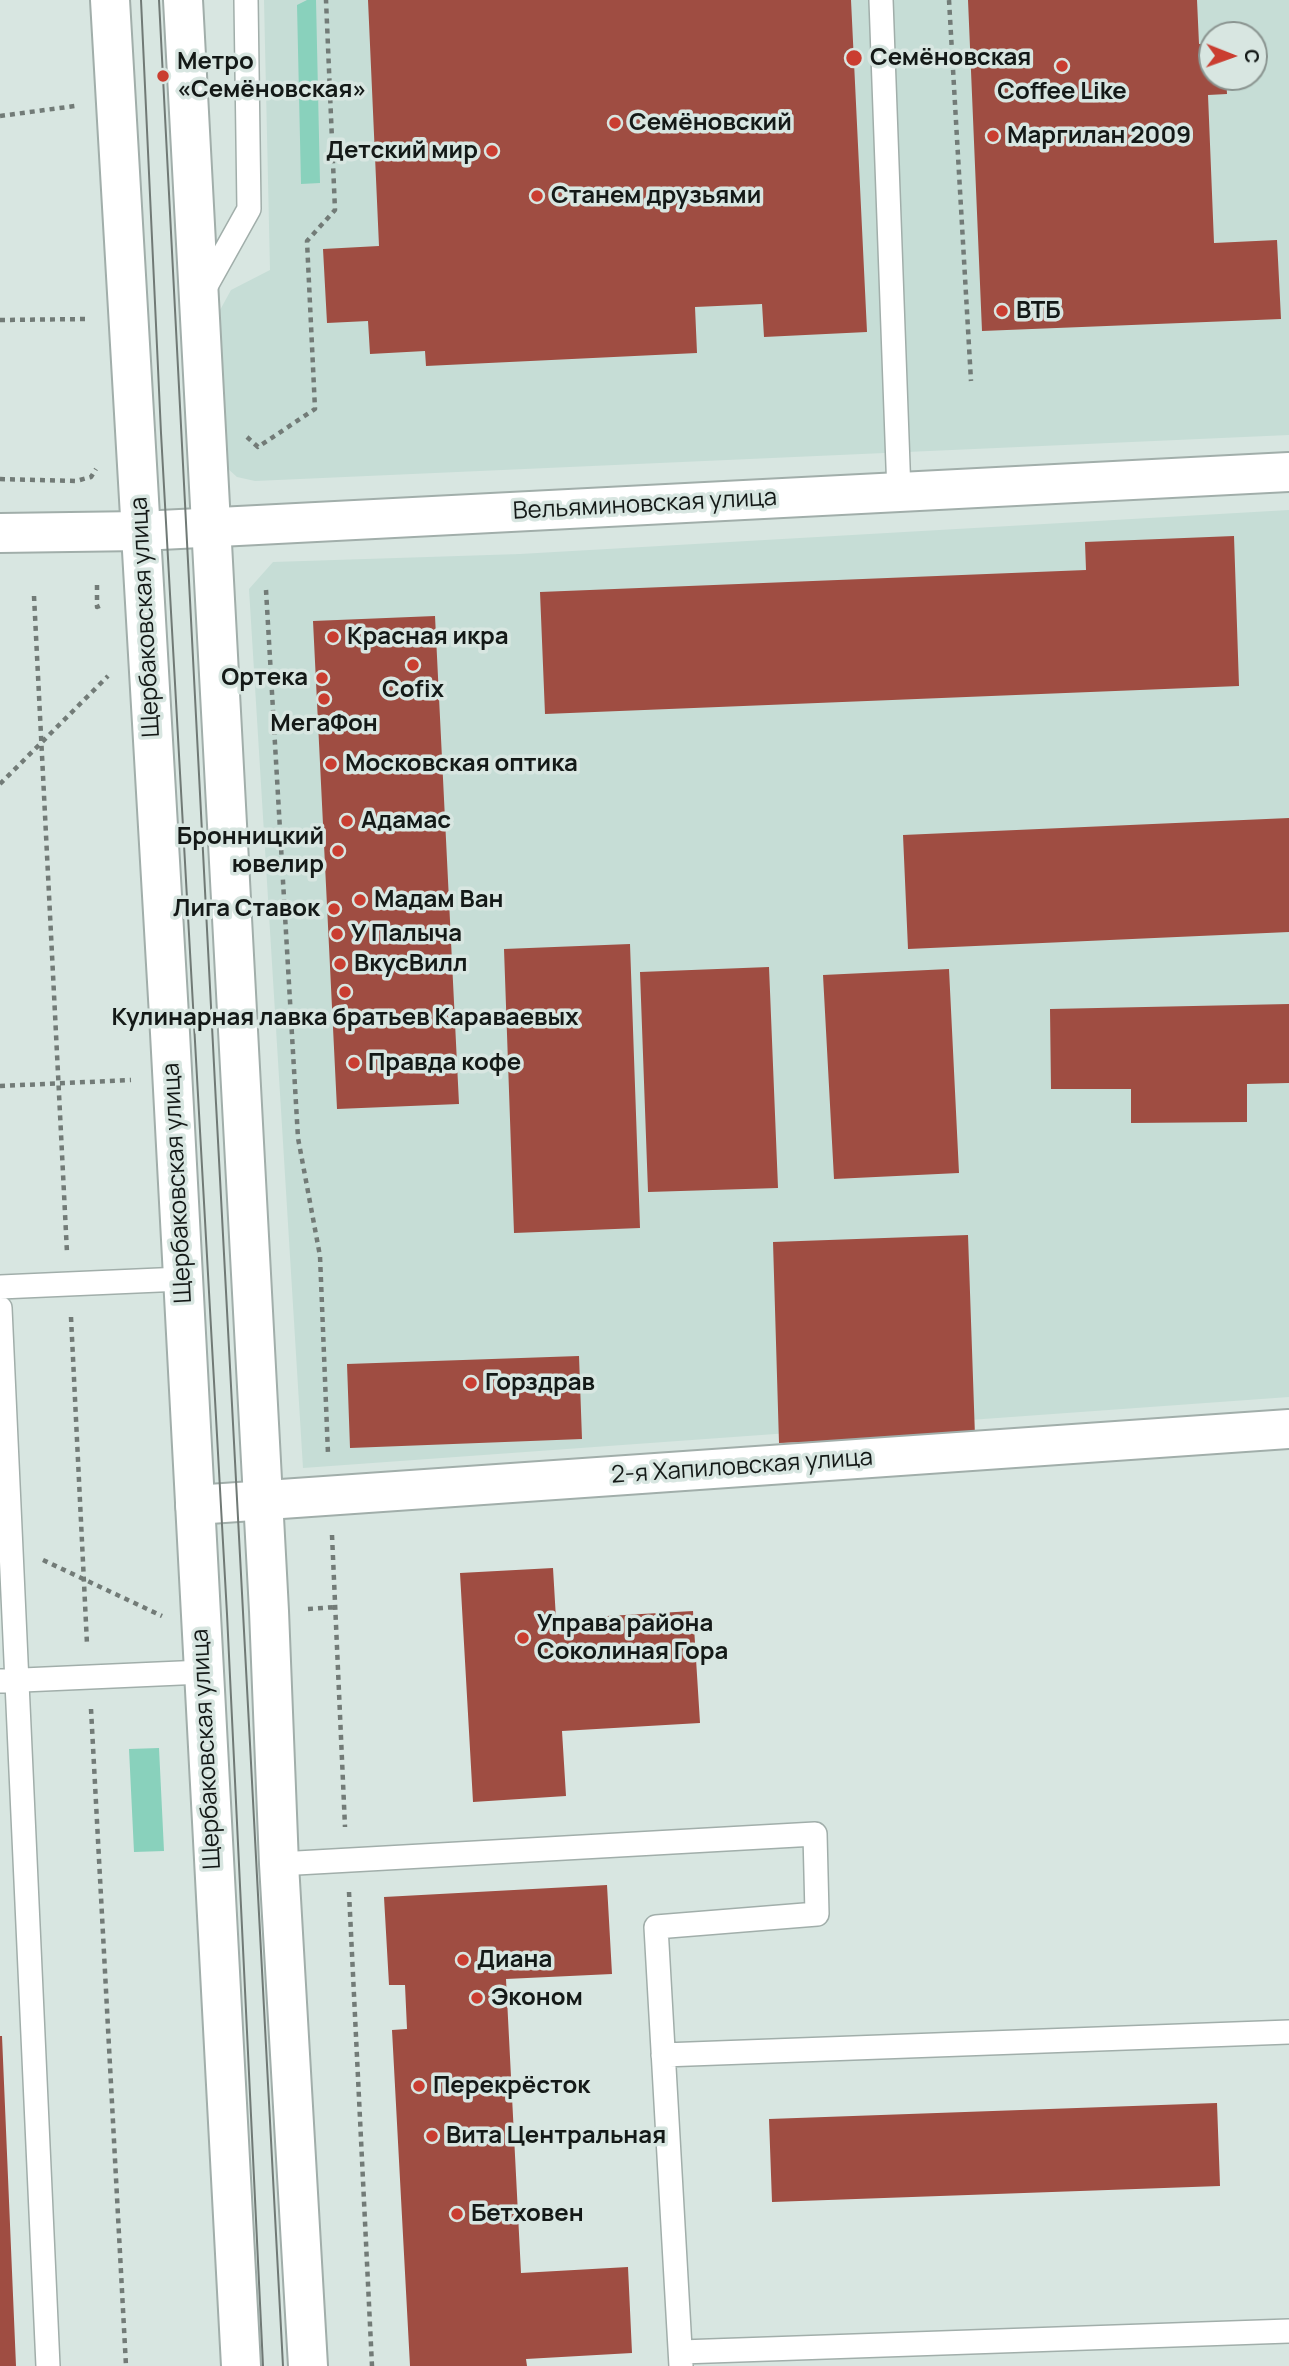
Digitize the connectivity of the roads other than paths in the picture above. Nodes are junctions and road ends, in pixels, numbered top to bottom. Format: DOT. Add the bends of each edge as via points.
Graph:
graph roads {
  1 [pos="110,0"];
  2 [pos="183,0"];
  3 [pos="246,0"];
  4 [pos="880,0"];
  5 [pos="201,295"];
  6 [pos="1289,472"];
  7 [pos="899,493"];
  8 [pos="211,526"];
  9 [pos="141,531"];
  10 [pos="0,533"];
  11 [pos="182,1279"];
  12 [pos="0,1287"];
  13 [pos="0,1308"];
  14 [pos="1289,1429"];
  15 [pos="263,1502"];
  16 [pos="195,1505"];
  17 [pos="203,1671"];
  18 [pos="9,1682"];
  19 [pos="279,1864"];
  20 [pos="1289,2032"];
  21 [pos="663,2055"];
  22 [pos="1289,2331"];
  23 [pos="681,2359"];
  24 [pos="48,2366"];
  25 [pos="241,2366"];
  26 [pos="308,2366"];
  1 -- 9 [label="main road, Щербаковская улица"];
  2 -- 5 [label="main road"];
  3 -- 5 [label="lane" via="249,209"];
  4 -- 7 [label="lane"];
  5 -- 8 [label="main road"];
  6 -- 7 [label="main road, Вельяминовская улица"];
  7 -- 8 [label="main road, Вельяминовская улица"];
  8 -- 9 [label="main road, Вельяминовская улица"];
  8 -- 15 [label="main road"];
  9 -- 10 [label="main road, Вельяминовская улица"];
  9 -- 11 [label="main road, Щербаковская улица"];
  11 -- 12 [label="lane"];
  11 -- 16 [label="main road, Щербаковская улица"];
  13 -- 18 [label="lane" via="11,1544"];
  14 -- 15 [label="main road, 2-я Хапиловская улица"];
  15 -- 16 [label="main road, 2-я Хапиловская улица"];
  15 -- 19 [label="main road"];
  16 -- 17 [label="main road, Щербаковская улица"];
  17 -- 18 [label="lane"];
  17 -- 25 [label="main road, Щербаковская улица"];
  18 -- 24 [label="lane"];
  19 -- 21 [label="lane" via="814,1834 817,1914 656,1927"];
  19 -- 26 [label="main road"];
  20 -- 21 [label="lane"];
  21 -- 23 [label="lane"];
  22 -- 23 [label="lane"];
}
